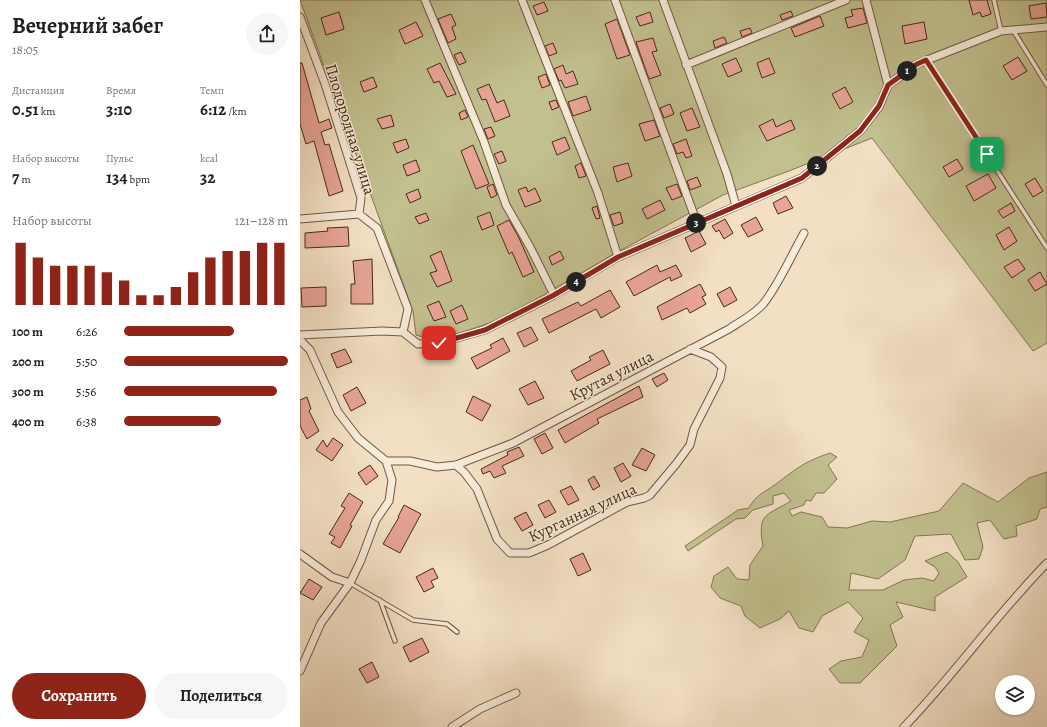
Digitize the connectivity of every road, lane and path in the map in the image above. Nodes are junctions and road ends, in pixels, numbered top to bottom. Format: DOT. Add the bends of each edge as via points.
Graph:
graph roads {
  1 [pos="424,0"];
  2 [pos="522,0"];
  3 [pos="616,0"];
  4 [pos="663,0"];
  5 [pos="846,0"];
  6 [pos="866,0"];
  7 [pos="994,0"];
  8 [pos="300,17"];
  9 [pos="1047,27"];
  10 [pos="1013,30"];
  11 [pos="1001,31"];
  12 [pos="926,60"];
  13 [pos="686,65"];
  14 [pos="888,85"];
  15 [pos="1047,85"];
  16 [pos="736,206"];
  17 [pos="359,214"];
  18 [pos="300,219"];
  19 [pos="697,223"];
  20 [pos="804,233"];
  21 [pos="1047,248"];
  22 [pos="618,257"];
  23 [pos="554,295"];
  24 [pos="403,332"];
  25 [pos="300,335"];
  26 [pos="300,340"];
  27 [pos="690,349"];
  28 [pos="386,461"];
  29 [pos="456,465"];
  30 [pos="300,554"];
  31 [pos="1047,563"];
  32 [pos="350,583"];
  33 [pos="380,600"];
  34 [pos="457,632"];
  35 [pos="395,641"];
  36 [pos="300,672"];
  37 [pos="516,693"];
  38 [pos="452,727"];
  39 [pos="904,727"];
  1 -- 23 [label="street" via="484,142 506,205"];
  2 -- 22 [label="street" via="598,193"];
  3 -- 19 [label="street"];
  4 -- 13 [label="street"];
  5 -- 13 [label="street"];
  6 -- 14 [label="street"];
  7 -- 11 [label="lane"];
  8 -- 17 [label="street, Плодородная улица" via="325,84 361,198"];
  9 -- 10 [label="street"];
  10 -- 11 [label="street"];
  10 -- 15 [label="lane"];
  11 -- 12 [label="street"];
  12 -- 14 [label="street"];
  12 -- 21 [label="lane"];
  13 -- 16 [label="street" via="727,174"];
  14 -- 16 [label="street" via="879,106 860,131 825,160 802,178"];
  16 -- 19 [label="street"];
  17 -- 18 [label="street"];
  17 -- 24 [label="street, Плодородная улица" via="377,228 408,308"];
  19 -- 22 [label="street"];
  20 -- 27 [label="street, Крутая улица" via="764,303 750,316"];
  22 -- 23 [label="street"];
  23 -- 24 [label="street" via="485,330 439,343 418,344"];
  24 -- 25 [label="street"];
  26 -- 28 [label="street" via="310,350 338,412 358,438"];
  27 -- 29 [label="street, Крутая улица" via="513,443"];
  27 -- 29 [label="street, Курганная улица" via="711,357 722,367 720,378 694,429 690,445 650,495 627,502 548,546 529,553 510,554 497,539 477,489"];
  28 -- 29 [label="street, Крутая улица" via="410,461 437,467"];
  28 -- 32 [label="street" via="392,480 389,501 376,520 362,560"];
  30 -- 32 [label="street" via="332,577"];
  31 -- 39 [label="street" via="997,617"];
  32 -- 33 [label="lane"];
  32 -- 36 [label="street" via="321,623"];
  33 -- 34 [label="lane" via="413,620 447,624"];
  33 -- 35 [label="lane"];
  37 -- 38 [label="street" via="480,709"];
}
